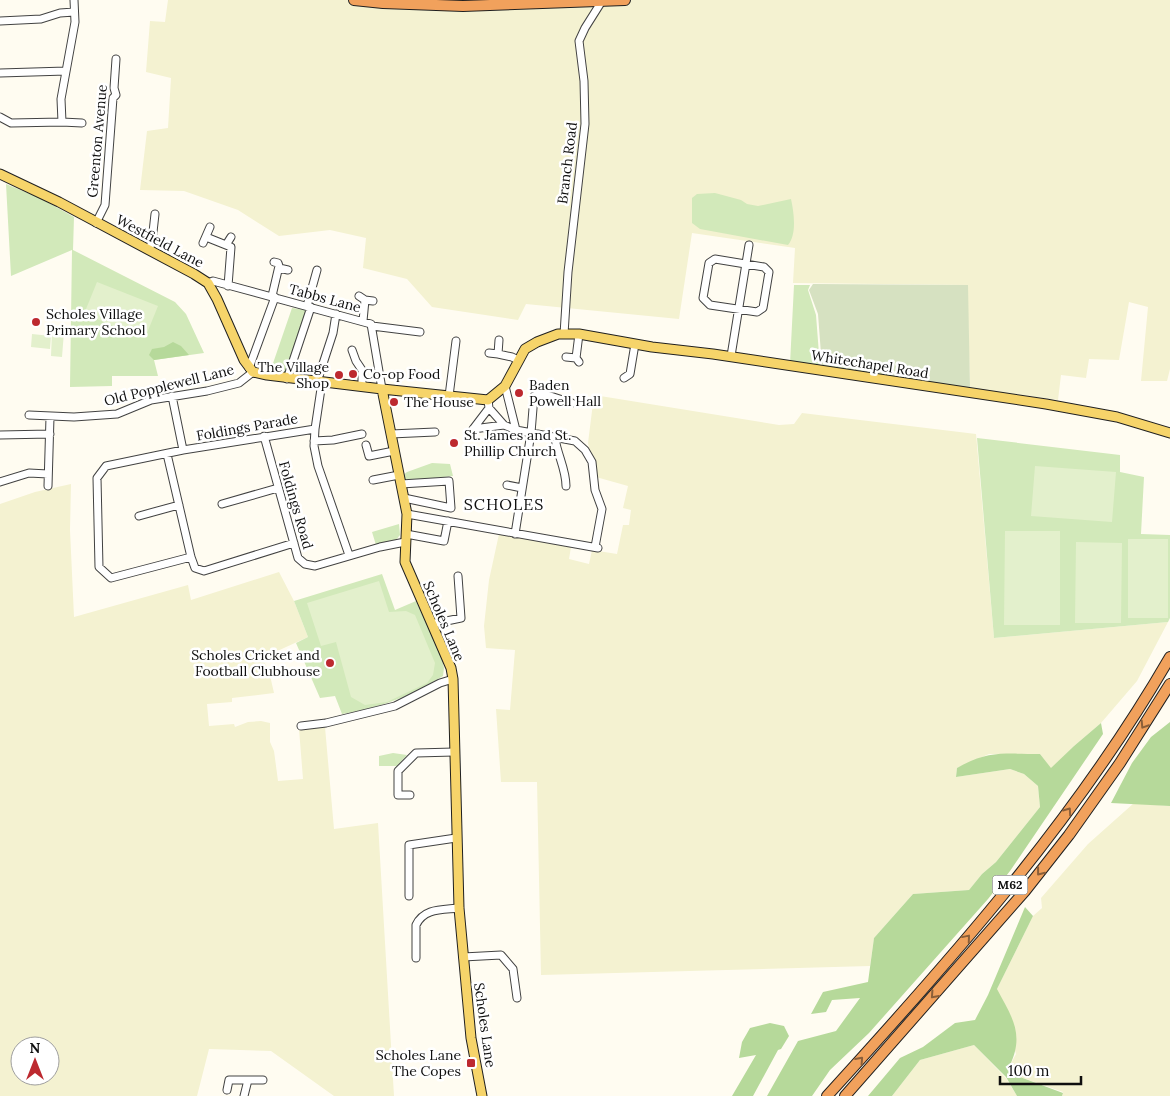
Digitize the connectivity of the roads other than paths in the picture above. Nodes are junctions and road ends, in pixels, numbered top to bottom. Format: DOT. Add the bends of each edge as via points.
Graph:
graph roads {
  1 [pos="74,0"];
  2 [pos="354,0"];
  3 [pos="625,0"];
  4 [pos="602,1"];
  5 [pos="74,12"];
  6 [pos="0,21"];
  7 [pos="109,54"];
  8 [pos="66,71"];
  9 [pos="0,73"];
  10 [pos="0,118"];
  11 [pos="62,122"];
  12 [pos="82,123"];
  13 [pos="0,174"];
  14 [pos="155,214"];
  15 [pos="96,223"];
  16 [pos="210,228"];
  17 [pos="231,237"];
  18 [pos="226,245"];
  19 [pos="749,245"];
  20 [pos="149,250"];
  21 [pos="746,264"];
  22 [pos="288,270"];
  23 [pos="317,270"];
  24 [pos="208,283"];
  25 [pos="228,286"];
  26 [pos="273,297"];
  27 [pos="373,301"];
  28 [pos="309,307"];
  29 [pos="738,309"];
  30 [pos="336,314"];
  31 [pos="363,321"];
  32 [pos="372,326"];
  33 [pos="420,332"];
  34 [pos="564,334"];
  35 [pos="579,334"];
  36 [pos="499,340"];
  37 [pos="456,341"];
  38 [pos="635,344"];
  39 [pos="352,350"];
  40 [pos="489,353"];
  41 [pos="498,354"];
  42 [pos="731,356"];
  43 [pos="566,357"];
  44 [pos="518,360"];
  45 [pos="251,370"];
  46 [pos="286,378"];
  47 [pos="624,378"];
  48 [pos="320,382"];
  49 [pos="505,386"];
  50 [pos="362,387"];
  51 [pos="382,389"];
  52 [pos="172,396"];
  53 [pos="449,396"];
  54 [pos="572,403"];
  55 [pos="488,404"];
  56 [pos="29,415"];
  57 [pos="50,417"];
  58 [pos="504,425"];
  59 [pos="315,429"];
  60 [pos="340,429"];
  61 [pos="516,430"];
  62 [pos="435,432"];
  63 [pos="532,433"];
  64 [pos="1170,433"];
  65 [pos="50,434"];
  66 [pos="362,434"];
  67 [pos="391,434"];
  68 [pos="0,435"];
  69 [pos="264,436"];
  70 [pos="555,438"];
  71 [pos="340,439"];
  72 [pos="314,440"];
  73 [pos="366,445"];
  74 [pos="184,450"];
  75 [pos="394,451"];
  76 [pos="167,454"];
  77 [pos="48,474"];
  78 [pos="400,479"];
  79 [pos="373,480"];
  80 [pos="0,482"];
  81 [pos="507,485"];
  82 [pos="48,486"];
  83 [pos="566,486"];
  84 [pos="278,488"];
  85 [pos="522,488"];
  86 [pos="404,498"];
  87 [pos="222,504"];
  88 [pos="179,505"];
  89 [pos="407,514"];
  90 [pos="139,516"];
  91 [pos="448,521"];
  92 [pos="515,534"];
  93 [pos="406,538"];
  94 [pos="294,543"];
  95 [pos="349,556"];
  96 [pos="191,557"];
  97 [pos="458,576"];
  98 [pos="432,624"];
  99 [pos="1170,657"];
  100 [pos="453,679"];
  101 [pos="1170,684"];
  102 [pos="301,726"];
  103 [pos="454,752"];
  104 [pos="410,795"];
  105 [pos="456,838"];
  106 [pos="409,896"];
  107 [pos="459,908"];
  108 [pos="463,957"];
  109 [pos="416,958"];
  110 [pos="517,998"];
  111 [pos="248,1080"];
  112 [pos="263,1080"];
  113 [pos="228,1090"];
  114 [pos="244,1096"];
  115 [pos="482,1096"];
  116 [pos="827,1096"];
  117 [pos="845,1096"];
  1 -- 5 [label="street"];
  2 -- 4 [label="highway" via="463,6"];
  3 -- 4 [label="highway"];
  4 -- 34 [label="street, Branch Road" via="579,41 585,124"];
  5 -- 6 [label="street" via="41,19"];
  5 -- 8 [label="street"];
  7 -- 15 [label="street, Greenton Avenue" via="117,59 116,95 113,98 105,204"];
  8 -- 9 [label="street"];
  8 -- 11 [label="street" via="61,99"];
  10 -- 11 [label="street" via="11,123"];
  11 -- 12 [label="street"];
  13 -- 15 [label="main road, Westfield Lane"];
  14 -- 20 [label="street"];
  15 -- 20 [label="main road, Westfield Lane"];
  16 -- 18 [label="street" via="205,240"];
  17 -- 18 [label="street"];
  18 -- 25 [label="street" via="231,247"];
  19 -- 21 [label="street"];
  20 -- 24 [label="main road, Westfield Lane"];
  21 -- 29 [label="street"];
  21 -- 29 [label="street" via="764,267 769,272 763,308 757,312"];
  21 -- 29 [label="street" via="715,259 709,263 703,298 710,305"];
  22 -- 26 [label="street" via="277,265"];
  23 -- 28 [label="street"];
  24 -- 25 [label="street, Tabbs Lane" via="213,281"];
  24 -- 45 [label="main road, Westfield Lane"];
  25 -- 26 [label="street, Tabbs Lane"];
  26 -- 28 [label="street, Tabbs Lane"];
  26 -- 45 [label="street"];
  27 -- 31 [label="street" via="362,298"];
  28 -- 30 [label="street, Tabbs Lane"];
  28 -- 46 [label="street"];
  29 -- 42 [label="street"];
  30 -- 31 [label="street, Tabbs Lane"];
  30 -- 48 [label="street"];
  31 -- 32 [label="street, Tabbs Lane"];
  32 -- 33 [label="street"];
  32 -- 51 [label="street, Tabbs Lane"];
  34 -- 35 [label="main road, Whitechapel Road"];
  34 -- 44 [label="main road, Whitechapel Road" via="532,344"];
  35 -- 38 [label="main road, Whitechapel Road"];
  35 -- 43 [label="street" via="577,360"];
  36 -- 41 [label="street"];
  37 -- 53 [label="street"];
  38 -- 42 [label="main road, Whitechapel Road"];
  38 -- 47 [label="street" via="630,374"];
  39 -- 50 [label="street" via="362,370"];
  40 -- 41 [label="street"];
  41 -- 44 [label="street"];
  42 -- 64 [label="main road, Whitechapel Road" via="1046,404 1117,418"];
  44 -- 49 [label="main road, Whitechapel Road"];
  45 -- 46 [label="main road"];
  45 -- 52 [label="street, Old Popplewell Lane" via="239,383"];
  46 -- 48 [label="main road"];
  48 -- 50 [label="main road"];
  48 -- 59 [label="street"];
  49 -- 55 [label="main road"];
  49 -- 61 [label="street"];
  50 -- 51 [label="main road"];
  51 -- 53 [label="main road"];
  51 -- 67 [label="main road, Scholes Lane"];
  52 -- 57 [label="street, Old Popplewell Lane" via="151,400 117,414"];
  52 -- 74 [label="street, Foldings Parade"];
  53 -- 55 [label="main road"];
  54 -- 63 [label="street" via="541,394 534,396"];
  55 -- 58 [label="street"];
  55 -- 58 [label="street" via="473,429"];
  56 -- 57 [label="street, Old Popplewell Lane"];
  57 -- 65 [label="street"];
  58 -- 61 [label="street"];
  59 -- 69 [label="street, Foldings Parade"];
  59 -- 72 [label="street"];
  60 -- 71 [label="street"];
  61 -- 63 [label="street"];
  62 -- 67 [label="street"];
  63 -- 70 [label="street"];
  63 -- 85 [label="street"];
  65 -- 68 [label="street"];
  65 -- 77 [label="street"];
  66 -- 71 [label="street"];
  67 -- 75 [label="main road, Scholes Lane"];
  69 -- 74 [label="street, Foldings Parade"];
  69 -- 84 [label="street, Foldings Road"];
  70 -- 83 [label="street"];
  70 -- 92 [label="street" via="574,441 592,462 595,490 602,509 597,548"];
  71 -- 72 [label="street"];
  72 -- 95 [label="street" via="318,466"];
  73 -- 75 [label="street" via="369,456"];
  74 -- 76 [label="street, Foldings Parade"];
  75 -- 78 [label="main road, Scholes Lane"];
  76 -- 88 [label="street"];
  76 -- 96 [label="street, Foldings Parade" via="106,466 97,478 99,567 111,578"];
  77 -- 80 [label="street" via="29,473"];
  77 -- 82 [label="street"];
  78 -- 79 [label="street"];
  78 -- 86 [label="main road, Scholes Lane"];
  78 -- 86 [label="street" via="449,481 452,508"];
  81 -- 85 [label="street"];
  84 -- 87 [label="street"];
  84 -- 94 [label="street, Foldings Road"];
  85 -- 92 [label="street"];
  86 -- 89 [label="main road, Scholes Lane"];
  88 -- 90 [label="street"];
  88 -- 96 [label="street"];
  89 -- 91 [label="street"];
  89 -- 93 [label="main road, Scholes Lane"];
  91 -- 92 [label="street"];
  91 -- 93 [label="street" via="444,541"];
  93 -- 95 [label="street, Foldings Road"];
  93 -- 98 [label="main road, Scholes Lane" via="405,562"];
  94 -- 95 [label="street, Foldings Road" via="298,558 305,564 314,566"];
  94 -- 96 [label="street" via="204,571 195,568"];
  97 -- 98 [label="street" via="461,618"];
  98 -- 100 [label="main road, Scholes Lane"];
  116 -- 99 [label="highway, M62, one-way" via="947,962 1062,820 1113,748"];
  100 -- 102 [label="street" via="395,706"];
  100 -- 103 [label="main road, Scholes Lane"];
  101 -- 117 [label="highway, M62, one-way" via="1115,770 1025,891"];
  103 -- 104 [label="street" via="416,753 398,771 394,796"];
  103 -- 105 [label="main road, Scholes Lane"];
  105 -- 106 [label="street" via="409,845"];
  105 -- 107 [label="main road, Scholes Lane"];
  107 -- 108 [label="main road, Scholes Lane"];
  107 -- 109 [label="street" via="428,912 417,921"];
  108 -- 110 [label="street" via="502,955 513,969"];
  108 -- 115 [label="main road, Scholes Lane" via="471,1038"];
  111 -- 112 [label="street"];
  111 -- 113 [label="street" via="229,1078"];
  111 -- 114 [label="street"];
}
